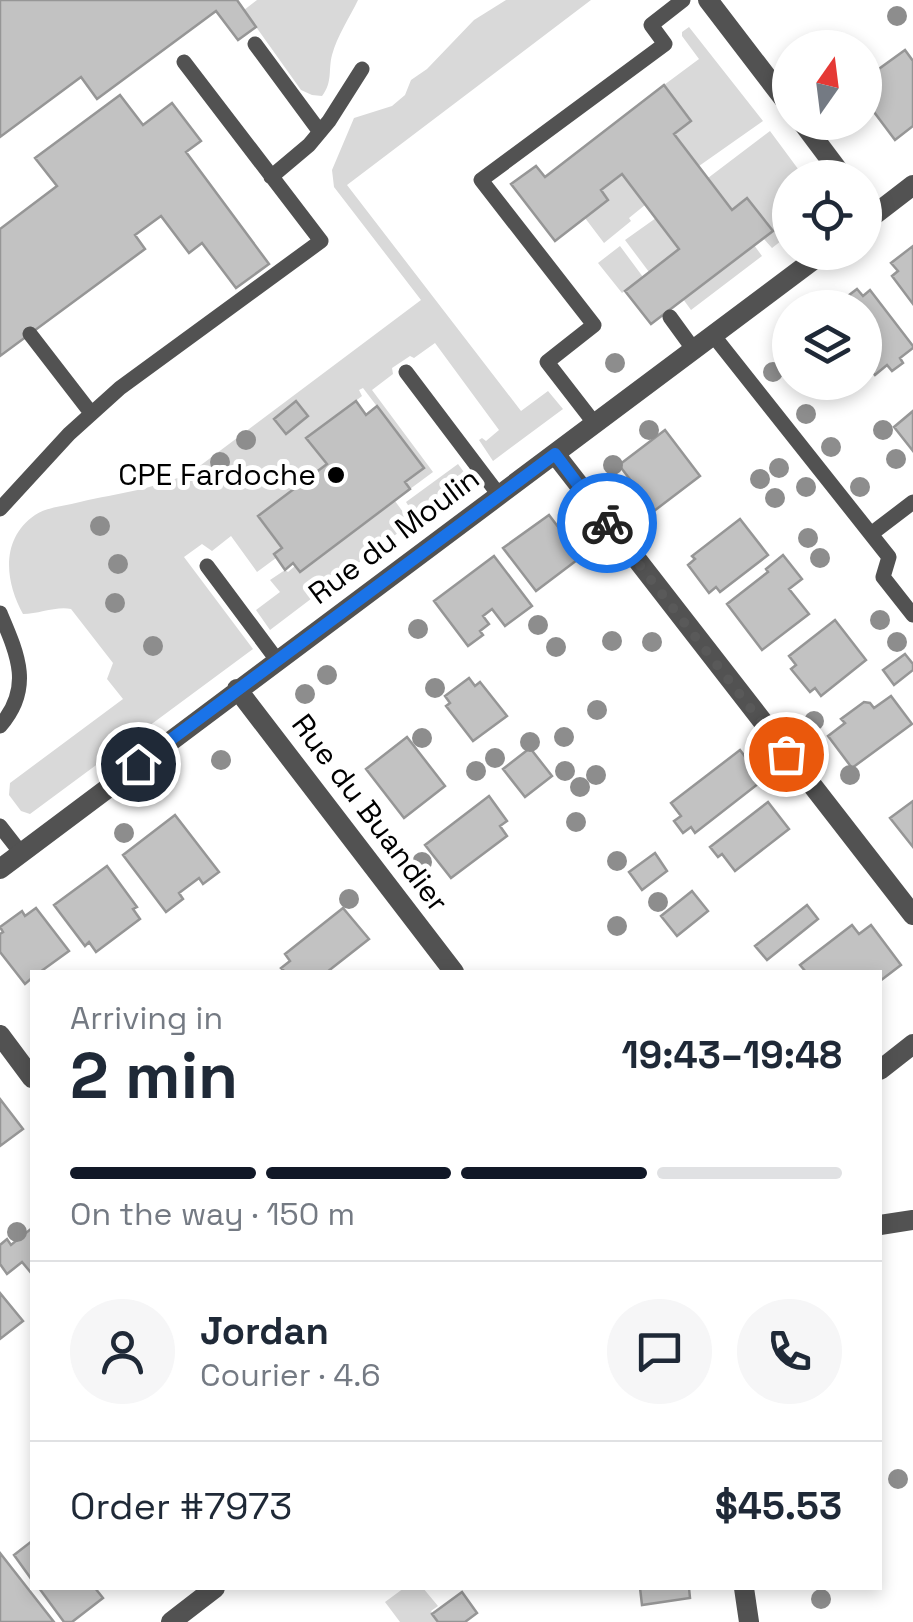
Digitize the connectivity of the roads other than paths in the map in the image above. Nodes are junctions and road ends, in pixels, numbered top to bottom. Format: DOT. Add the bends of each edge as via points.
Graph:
graph roads {
  1 [pos="683,0"];
  2 [pos="708,0"];
  3 [pos="255,44"];
  4 [pos="184,62"];
  5 [pos="362,69"];
  6 [pos="772,83"];
  7 [pos="320,132"];
  8 [pos="271,177"];
  9 [pos="913,186"];
  10 [pos="882,205"];
  11 [pos="800,270"];
  12 [pos="670,317"];
  13 [pos="30,334"];
  14 [pos="713,335"];
  15 [pos="694,350"];
  16 [pos="406,372"];
  17 [pos="91,413"];
  18 [pos="595,424"];
  19 [pos="555,454"];
  20 [pos="499,495"];
  21 [pos="913,502"];
  22 [pos="0,508"];
  23 [pos="871,534"];
  24 [pos="206,566"];
  25 [pos="0,613"];
  26 [pos="913,615"];
  27 [pos="277,660"];
  28 [pos="238,690"];
  29 [pos="0,726"];
  30 [pos="0,826"];
  31 [pos="21,853"];
  32 [pos="0,869"];
  33 [pos="913,915"];
  34 [pos="452,970"];
  35 [pos="0,1035"];
  36 [pos="913,1044"];
  37 [pos="882,1068"];
  38 [pos="30,1075"];
  39 [pos="913,1220"];
  40 [pos="882,1225"];
  41 [pos="212,1590"];
  42 [pos="744,1590"];
  43 [pos="171,1622"];
  44 [pos="749,1622"];
  1 -- 18 [label="lane" via="652,24 665,44 481,180 594,325 547,362"];
  2 -- 6 [label="street"];
  3 -- 7 [label="lane"];
  4 -- 8 [label="lane"];
  5 -- 7 [label="lane"];
  7 -- 8 [label="lane"];
  8 -- 17 [label="lane" via="321,241"];
  9 -- 10 [label="street"];
  11 -- 14 [label="street, Rue du Moulin"];
  12 -- 15 [label="lane"];
  13 -- 17 [label="lane"];
  14 -- 15 [label="street, Rue du Moulin"];
  14 -- 23 [label="lane"];
  15 -- 18 [label="street, Rue du Moulin"];
  16 -- 20 [label="lane"];
  17 -- 22 [label="lane"];
  18 -- 19 [label="street, Rue du Moulin"];
  19 -- 20 [label="street, Rue du Moulin"];
  19 -- 33 [label="street"];
  20 -- 27 [label="street, Rue du Moulin"];
  21 -- 23 [label="lane"];
  23 -- 26 [label="lane" via="890,556 884,576"];
  24 -- 27 [label="lane"];
  25 -- 29 [label="lane" via="14,647 20,696"];
  27 -- 28 [label="street, Rue du Moulin"];
  28 -- 31 [label="street, Rue du Moulin"];
  28 -- 34 [label="street, Rue du Buandier"];
  30 -- 31 [label="lane"];
  31 -- 32 [label="street, Rue du Moulin"];
  35 -- 38 [label="street"];
  36 -- 37 [label="street"];
  39 -- 40 [label="street"];
  41 -- 43 [label="street"];
  42 -- 44 [label="street"];
}
